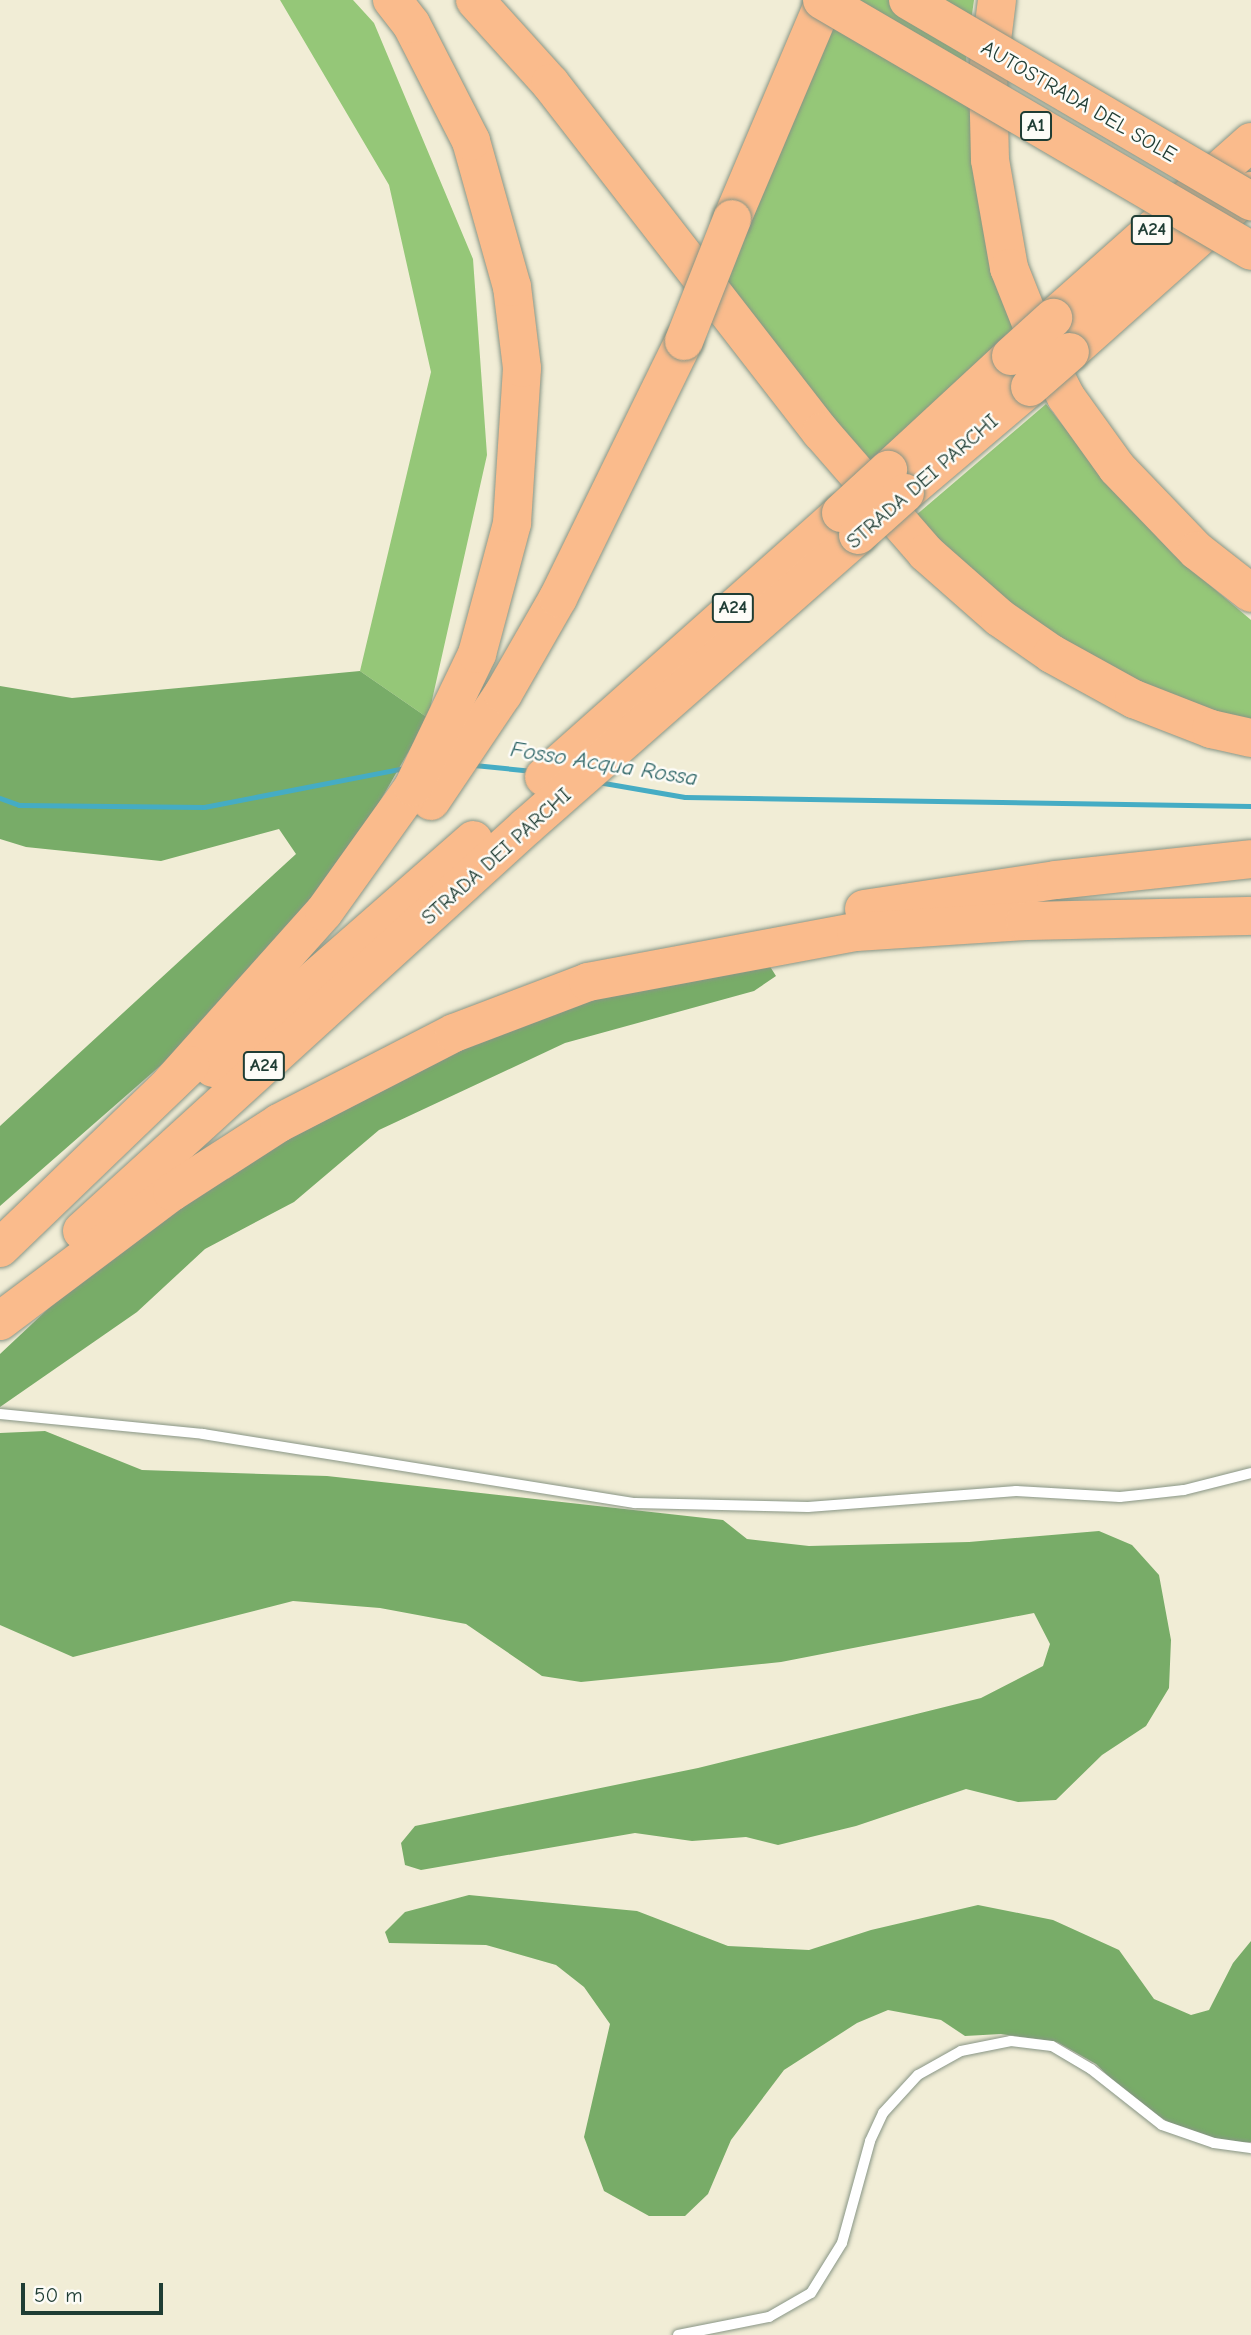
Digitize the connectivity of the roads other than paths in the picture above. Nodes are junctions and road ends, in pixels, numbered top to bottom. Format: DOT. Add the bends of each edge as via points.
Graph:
graph roads {
  1 [pos="393,0"];
  2 [pos="475,0"];
  3 [pos="823,0"];
  4 [pos="908,0"];
  5 [pos="997,0"];
  6 [pos="1248,136"];
  7 [pos="1251,191"];
  8 [pos="1251,202"];
  9 [pos="1251,251"];
  10 [pos="1154,278"];
  11 [pos="1021,372"];
  12 [pos="1251,593"];
  13 [pos="1251,738"];
  14 [pos="425,791"];
  15 [pos="518,817"];
  16 [pos="1251,859"];
  17 [pos="1251,916"];
  18 [pos="588,982"];
  19 [pos="0,1248"];
  20 [pos="0,1255"];
  21 [pos="0,1306"];
  22 [pos="0,1321"];
  23 [pos="0,1414"];
  24 [pos="1251,1473"];
  25 [pos="1251,2148"];
  26 [pos="678,2335"];
  1 -- 14 [label="highway" via="411,24 471,141 512,287 522,368 512,523 496,594 477,654 435,748"];
  2 -- 13 [label="highway" via="550,83 821,432 926,553 1000,618 1052,654 1133,699 1211,729"];
  3 -- 9 [label="highway, AUTOSTRADA DEL SOLE / A1, bridge"];
  3 -- 14 [label="highway, bridge" via="684,341 607,503 503,694"];
  4 -- 8 [label="highway, AUTOSTRADA DEL SOLE / A1, bridge"];
  5 -- 12 [label="highway" via="988,72 990,160 1009,268 1040,346 1066,397 1117,468 1197,551"];
  6 -- 11 [label="highway, STRADA DEI PARCHI / A24, bridge" via="1053,318"];
  7 -- 10 [label="highway, STRADA DEI PARCHI / A24"];
  8 -- 10 [label="lane"];
  10 -- 11 [label="highway, STRADA DEI PARCHI / A24, bridge" via="1070,352"];
  11 -- 15 [label="highway, STRADA DEI PARCHI / A24, bridge"];
  14 -- 19 [label="highway" via="318,940"];
  15 -- 20 [label="highway, STRADA DEI PARCHI / A24"];
  15 -- 21 [label="highway, STRADA DEI PARCHI / A24"];
  16 -- 18 [label="highway" via="984,890 801,920 675,951"];
  17 -- 18 [label="highway" via="1048,920 856,932"];
  18 -- 22 [label="highway" via="454,1033 288,1118 172,1192"];
  23 -- 24 [label="lane" via="203,1434 635,1503 808,1507 1016,1491 1120,1497 1184,1489"];
  25 -- 26 [label="lane" via="1214,2143 1162,2125 1091,2069 1052,2046 1010,2041 961,2051 918,2075 883,2113 870,2141 842,2243 811,2293 769,2317"];
}
